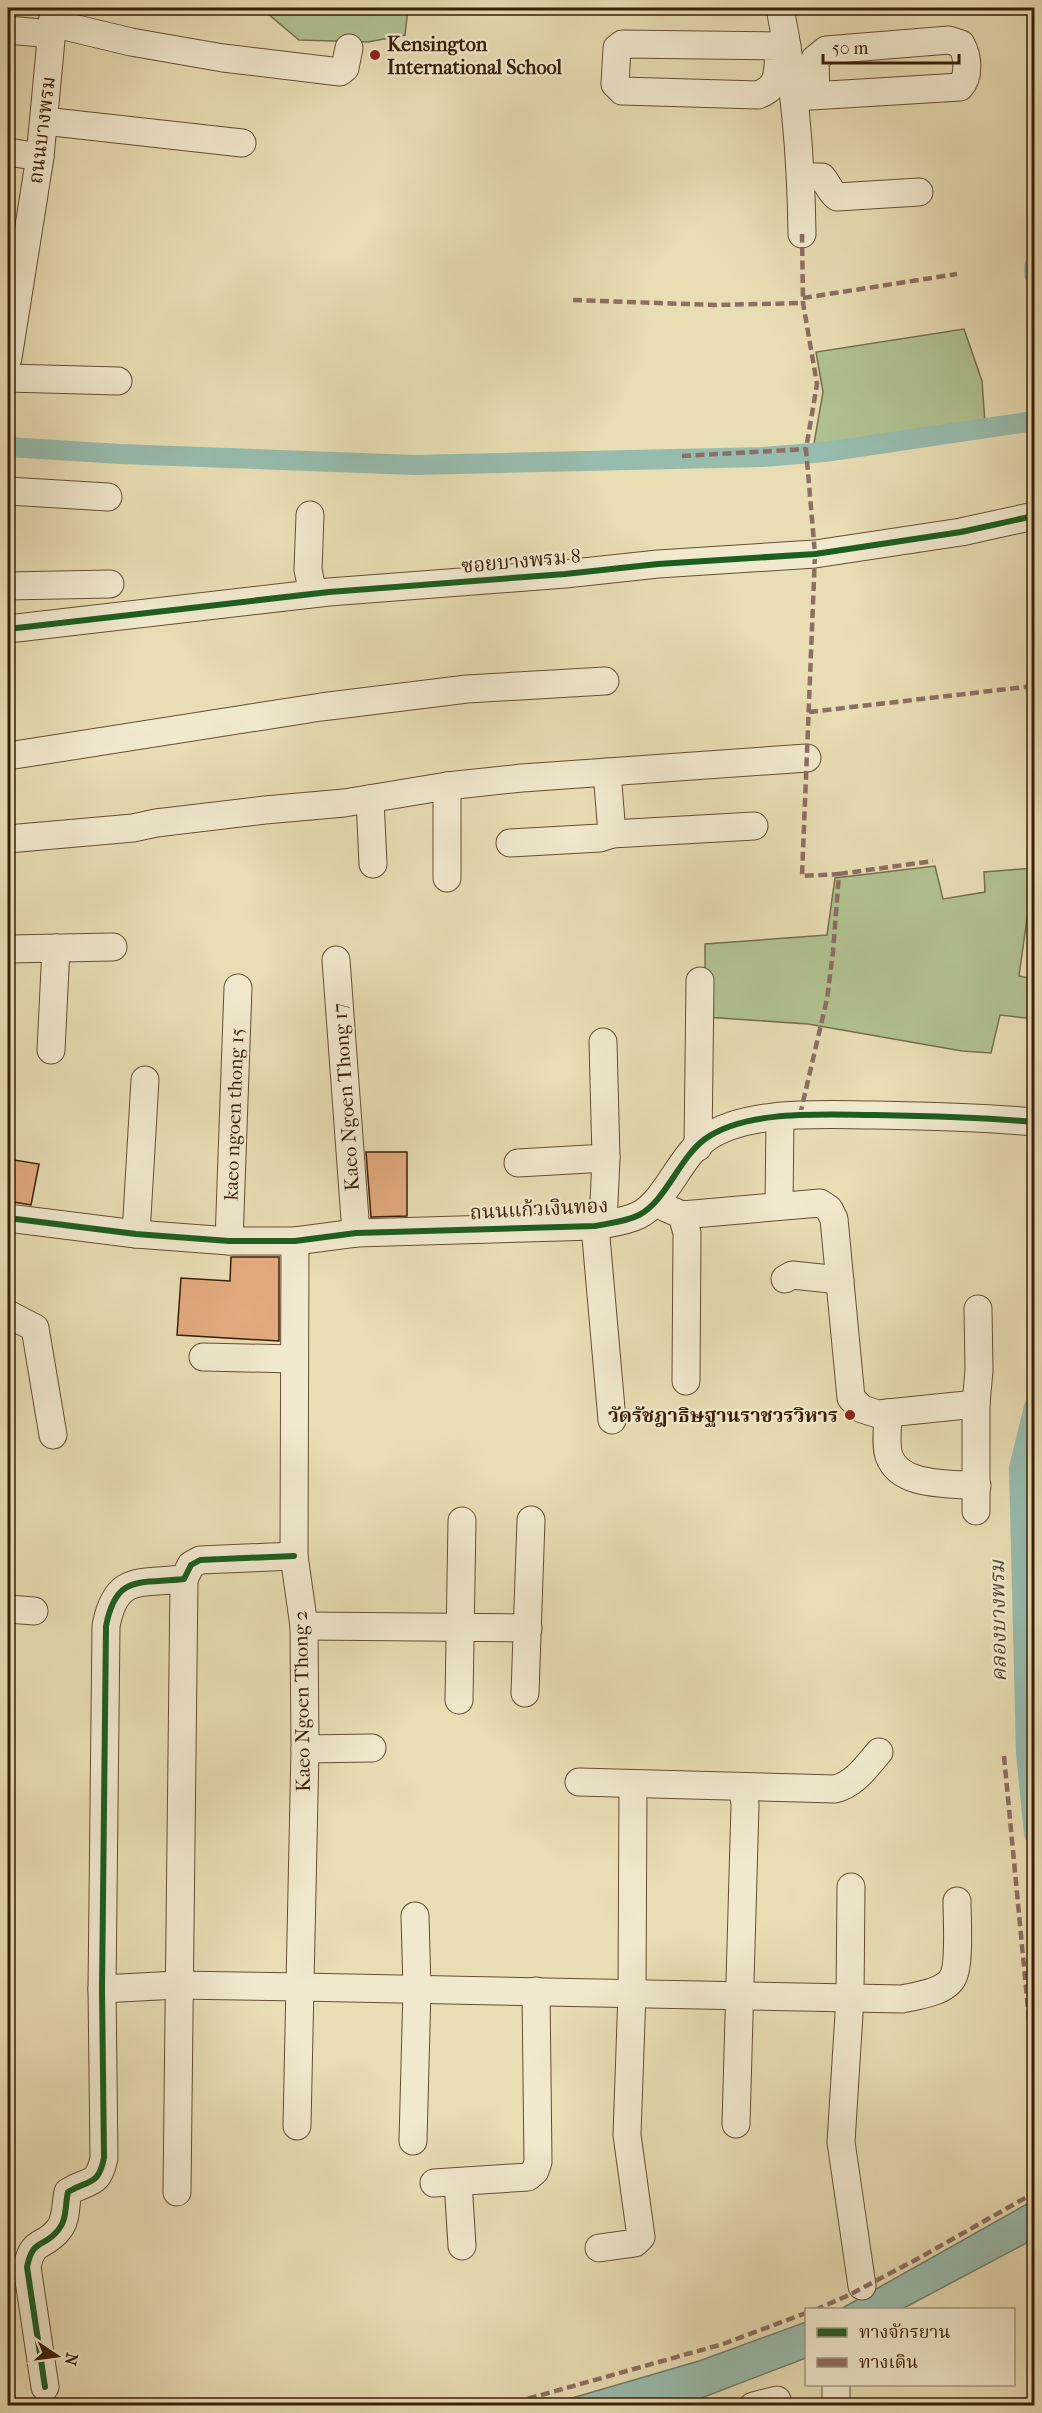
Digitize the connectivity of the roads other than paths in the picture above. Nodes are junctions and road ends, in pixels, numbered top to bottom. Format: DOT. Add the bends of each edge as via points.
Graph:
graph roads {
  1 [pos="780,8"];
  2 [pos="53,22"];
  3 [pos="8,30"];
  4 [pos="783,46"];
  5 [pos="349,48"];
  6 [pos="806,96"];
  7 [pos="44,121"];
  8 [pos="242,143"];
  9 [pos="8,152"];
  10 [pos="40,157"];
  11 [pos="801,177"];
  12 [pos="919,192"];
  13 [pos="802,234"];
  14 [pos="11,319"];
  15 [pos="8,358"];
  16 [pos="8,378"];
  17 [pos="118,381"];
  18 [pos="8,491"];
  19 [pos="108,496"];
  20 [pos="310,515"];
  21 [pos="1035,516"];
  22 [pos="110,584"];
  23 [pos="8,585"];
  24 [pos="313,593"];
  25 [pos="8,629"];
  26 [pos="605,681"];
  27 [pos="8,756"];
  28 [pos="807,758"];
  29 [pos="607,772"];
  30 [pos="447,786"];
  31 [pos="370,799"];
  32 [pos="754,826"];
  33 [pos="612,834"];
  34 [pos="8,839"];
  35 [pos="510,843"];
  36 [pos="373,864"];
  37 [pos="447,878"];
  38 [pos="113,947"];
  39 [pos="56,948"];
  40 [pos="8,949"];
  41 [pos="336,960"];
  42 [pos="700,981"];
  43 [pos="238,988"];
  44 [pos="603,1042"];
  45 [pos="51,1050"];
  46 [pos="145,1080"];
  47 [pos="780,1117"];
  48 [pos="1035,1122"];
  49 [pos="698,1147"];
  50 [pos="606,1158"];
  51 [pos="518,1163"];
  52 [pos="652,1204"];
  53 [pos="779,1206"];
  54 [pos="682,1215"];
  55 [pos="8,1218"];
  56 [pos="599,1225"];
  57 [pos="356,1233"];
  58 [pos="136,1234"];
  59 [pos="229,1241"];
  60 [pos="295,1241"];
  61 [pos="785,1279"];
  62 [pos="840,1280"];
  63 [pos="978,1309"];
  64 [pos="8,1314"];
  65 [pos="202,1358"];
  66 [pos="294,1359"];
  67 [pos="686,1381"];
  68 [pos="976,1404"];
  69 [pos="888,1413"];
  70 [pos="612,1420"];
  71 [pos="52,1435"];
  72 [pos="531,1520"];
  73 [pos="462,1521"];
  74 [pos="294,1556"];
  75 [pos="184,1579"];
  76 [pos="304,1626"];
  77 [pos="462,1628"];
  78 [pos="528,1628"];
  79 [pos="525,1694"];
  80 [pos="459,1700"];
  81 [pos="372,1748"];
  82 [pos="305,1749"];
  83 [pos="879,1752"];
  84 [pos="579,1782"];
  85 [pos="633,1785"];
  86 [pos="743,1787"];
  87 [pos="851,1887"];
  88 [pos="957,1901"];
  89 [pos="415,1916"];
  90 [pos="177,1985"];
  91 [pos="300,1987"];
  92 [pos="102,1989"];
  93 [pos="417,1989"];
  94 [pos="536,1991"];
  95 [pos="632,1993"];
  96 [pos="738,1995"];
  97 [pos="850,1998"];
  98 [pos="736,2124"];
  99 [pos="297,2126"];
  100 [pos="413,2140"];
  101 [pos="177,2192"];
  102 [pos="462,2246"];
  103 [pos="599,2248"];
  104 [pos="862,2286"];
  105 [pos="836,2386"];
  106 [pos="45,2387"];
  107 [pos="753,2406"];
  108 [pos="778,2406"];
  109 [pos="836,2406"];
  1 -- 4 [label="street"];
  2 -- 3 [label="street"];
  2 -- 5 [label="street" via="131,42 340,72 345,68"];
  2 -- 7 [label="street, ถนนบางพรม"];
  4 -- 4 [label="street" via="777,81 769,91 758,95 622,91 615,84 615,55 622,44"];
  4 -- 6 [label="street"];
  6 -- 6 [label="street" via="815,59 826,50 950,40 961,44 965,53 967,75 960,87"];
  6 -- 11 [label="street"];
  7 -- 8 [label="street"];
  7 -- 10 [label="street, ถนนบางพรม"];
  9 -- 10 [label="street"];
  10 -- 14 [label="street, ถนนบางพรม"];
  11 -- 12 [label="street" via="822,177 837,197"];
  11 -- 13 [label="street"];
  14 -- 15 [label="street, ถนนบางพรม"];
  16 -- 17 [label="street"];
  18 -- 19 [label="street"];
  20 -- 24 [label="street" via="308,570"];
  21 -- 24 [label="street, ซอยบางพรม 8" via="962,532 815,554"];
  22 -- 23 [label="street"];
  24 -- 25 [label="street, ซอยบางพรม 8"];
  26 -- 27 [label="street" via="467,688"];
  28 -- 29 [label="street"];
  29 -- 30 [label="street"];
  29 -- 33 [label="street"];
  30 -- 31 [label="street"];
  30 -- 37 [label="street"];
  31 -- 34 [label="street"];
  31 -- 36 [label="street"];
  32 -- 33 [label="street"];
  33 -- 35 [label="street"];
  38 -- 39 [label="street"];
  39 -- 40 [label="street"];
  39 -- 45 [label="street"];
  41 -- 57 [label="street, Kaeo Ngoen Thong 17"];
  42 -- 49 [label="street"];
  43 -- 59 [label="street, kaeo ngoen thong 15"];
  44 -- 50 [label="street"];
  46 -- 58 [label="street"];
  47 -- 48 [label="street, ถนนแก้วเงินทอง" via="971,1116"];
  47 -- 49 [label="street, ถนนแก้วเงินทอง" via="724,1129"];
  47 -- 53 [label="street"];
  49 -- 52 [label="street, ถนนแก้วเงินทอง"];
  50 -- 51 [label="street"];
  50 -- 56 [label="street"];
  52 -- 54 [label="street"];
  52 -- 56 [label="street, ถนนแก้วเงินทอง" via="632,1217"];
  53 -- 54 [label="street"];
  53 -- 62 [label="street" via="820,1203 829,1209 834,1219"];
  54 -- 67 [label="street" via="687,1233"];
  55 -- 58 [label="street, ถนนแก้วเงินทอง"];
  56 -- 57 [label="street, ถนนแก้วเงินทอง"];
  56 -- 70 [label="street"];
  57 -- 60 [label="street, ถนนแก้วเงินทอง"];
  58 -- 59 [label="street, ถนนแก้วเงินทอง"];
  59 -- 60 [label="street, ถนนแก้วเงินทอง"];
  60 -- 66 [label="street, Kaeo Ngoen Thong 2"];
  61 -- 62 [label="street" via="792,1275"];
  62 -- 69 [label="street" via="851,1398 862,1409"];
  63 -- 68 [label="street"];
  64 -- 71 [label="street" via="35,1328"];
  65 -- 66 [label="street"];
  66 -- 74 [label="street, Kaeo Ngoen Thong 2"];
  68 -- 69 [label="street"];
  68 -- 69 [label="street" via="976,1499 908,1478 895,1468 888,1453"];
  72 -- 78 [label="street"];
  73 -- 77 [label="street"];
  74 -- 75 [label="street" via="200,1560 190,1566"];
  74 -- 76 [label="street, Kaeo Ngoen Thong 2"];
  75 -- 90 [label="street"];
  75 -- 92 [label="street" via="127,1585 110,1605 106,1626"];
  76 -- 77 [label="street"];
  76 -- 82 [label="street, Kaeo Ngoen Thong 2"];
  77 -- 78 [label="street"];
  77 -- 80 [label="street"];
  78 -- 79 [label="street"];
  81 -- 82 [label="street"];
  82 -- 91 [label="street, Kaeo Ngoen Thong 2"];
  83 -- 86 [label="street" via="845,1787"];
  84 -- 85 [label="street"];
  85 -- 86 [label="street"];
  85 -- 95 [label="street"];
  86 -- 96 [label="street"];
  87 -- 97 [label="street"];
  88 -- 97 [label="street" via="953,1977 945,1985 902,1999"];
  89 -- 93 [label="street"];
  90 -- 91 [label="street"];
  90 -- 92 [label="street"];
  90 -- 101 [label="street"];
  91 -- 93 [label="street"];
  91 -- 99 [label="street, Kaeo Ngoen Thong 2"];
  92 -- 106 [label="street" via="101,2173 94,2181 68,2192 65,2218 58,2230 35,2246 27,2267"];
  93 -- 94 [label="street"];
  93 -- 100 [label="street"];
  94 -- 95 [label="street"];
  94 -- 102 [label="street" via="538,2162 528,2177 446,2183"];
  95 -- 96 [label="street"];
  95 -- 103 [label="street" via="627,2135 641,2237 635,2242"];
  96 -- 97 [label="street"];
  96 -- 98 [label="street"];
  97 -- 104 [label="street" via="841,2142"];
  105 -- 109 [label="street"];
  107 -- 108 [label="street" via="777,2400"];
}
